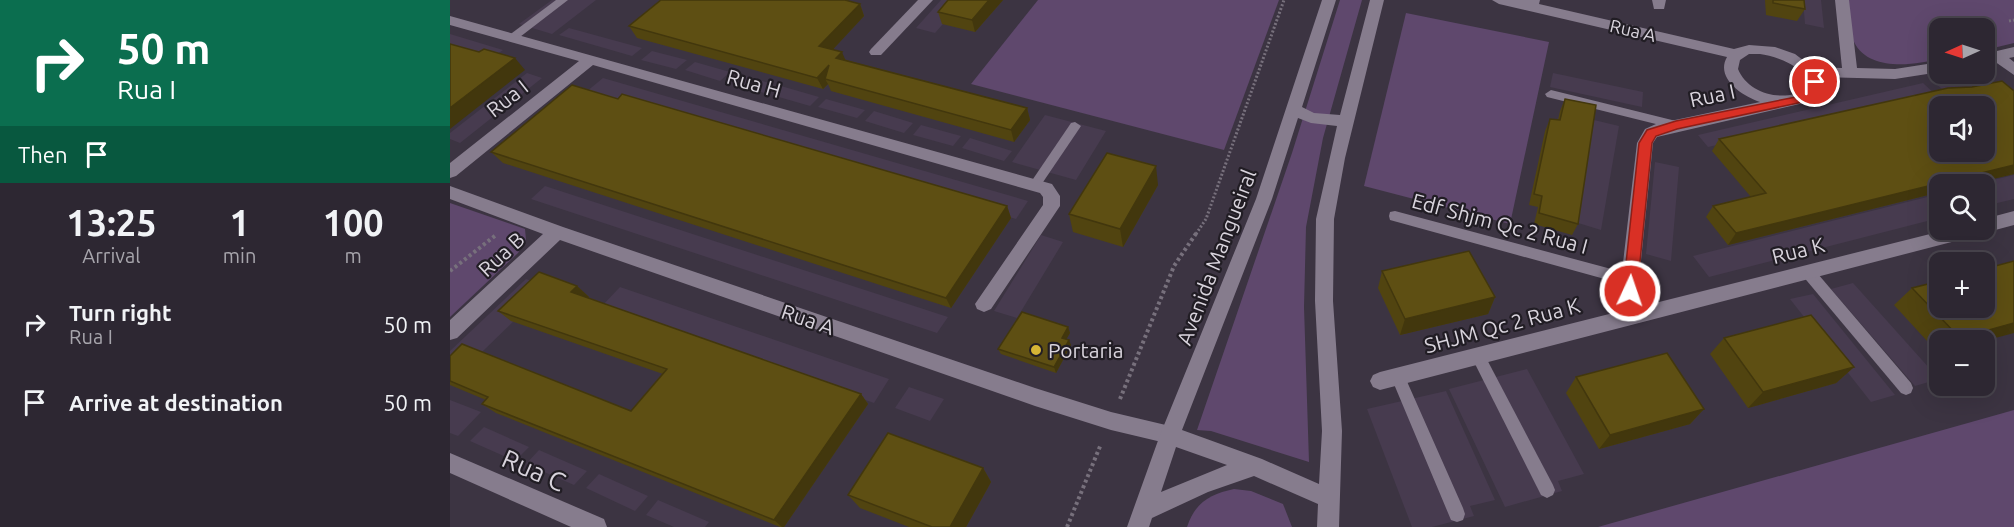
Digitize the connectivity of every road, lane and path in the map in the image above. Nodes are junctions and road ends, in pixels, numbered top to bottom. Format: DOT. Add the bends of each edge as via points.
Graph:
graph roads {
  1 [pos="563,0"];
  2 [pos="1284,0"];
  3 [pos="1329,0"];
  4 [pos="1377,0"];
  5 [pos="1499,0"];
  6 [pos="1842,0"];
  7 [pos="923,1"];
  8 [pos="1532,3"];
  9 [pos="450,20"];
  10 [pos="2014,20"];
  11 [pos="2008,21"];
  12 [pos="512,38"];
  13 [pos="876,51"];
  14 [pos="2014,52"];
  15 [pos="1735,54"];
  16 [pos="1995,57"];
  17 [pos="592,59"];
  18 [pos="1995,60"];
  19 [pos="1929,69"];
  20 [pos="2014,70"];
  21 [pos="1810,72"];
  22 [pos="1850,74"];
  23 [pos="1551,94"];
  24 [pos="1783,102"];
  25 [pos="1292,109"];
  26 [pos="1347,121"];
  27 [pos="1676,125"];
  28 [pos="1075,126"];
  29 [pos="450,172"];
  30 [pos="1041,187"];
  31 [pos="450,192"];
  32 [pos="1395,216"];
  33 [pos="517,217"];
  34 [pos="2014,219"];
  35 [pos="1995,223"];
  36 [pos="557,232"];
  37 [pos="1931,240"];
  38 [pos="450,271"];
  39 [pos="1807,271"];
  40 [pos="1630,280"];
  41 [pos="984,304"];
  42 [pos="1635,314"];
  43 [pos="450,332"];
  44 [pos="1478,356"];
  45 [pos="1389,379"];
  46 [pos="1906,388"];
  47 [pos="1111,421"];
  48 [pos="1170,435"];
  49 [pos="450,463"];
  50 [pos="1256,466"];
  51 [pos="1547,490"];
  52 [pos="1330,499"];
  53 [pos="1457,514"];
  54 [pos="1140,519"];
  55 [pos="596,527"];
  56 [pos="1067,527"];
  57 [pos="1328,527"];
  1 -- 12 [label="lane"];
  2 -- 47 [label="path" via="1206,219 1174,266"];
  3 -- 25 [label="street, Avenida Mangueiral"];
  4 -- 26 [label="street"];
  5 -- 8 [label="street, Rua A"];
  6 -- 22 [label="street"];
  7 -- 13 [label="street"];
  8 -- 15 [label="street, Rua A"];
  9 -- 12 [label="street, Rua H"];
  10 -- 11 [label="path"];
  12 -- 17 [label="street, Rua H"];
  14 -- 16 [label="street"];
  15 -- 21 [label="street" via="1752,49 1773,50 1788,55"];
  15 -- 24 [label="street" via="1730,69 1736,80 1765,99"];
  17 -- 29 [label="street, Rua I"];
  17 -- 30 [label="street, Rua H"];
  18 -- 20 [label="street"];
  19 -- 22 [label="street"];
  21 -- 22 [label="street"];
  21 -- 24 [label="street, Rua I" via="1815,82 1808,98"];
  23 -- 27 [label="lane"];
  24 -- 27 [label="street, Rua I"];
  25 -- 26 [label="street" via="1311,118"];
  25 -- 48 [label="street, Avenida Mangueiral" via="1264,199"];
  26 -- 52 [label="street" via="1325,219 1324,301 1332,431"];
  27 -- 40 [label="street, Rua I" via="1651,133 1646,143"];
  28 -- 30 [label="lane"];
  30 -- 41 [label="street" via="1052,196 1051,206"];
  31 -- 33 [label="street, Rua A"];
  32 -- 40 [label="lane, Edf Shjm Qc 2 Rua I"];
  33 -- 36 [label="street, Rua A"];
  33 -- 38 [label="path"];
  34 -- 35 [label="street"];
  36 -- 43 [label="street, Rua B"];
  36 -- 47 [label="street, Rua A"];
  37 -- 39 [label="street, Rua K"];
  39 -- 42 [label="street, Rua K"];
  39 -- 46 [label="lane"];
  40 -- 42 [label="street, Rua I"];
  42 -- 44 [label="street, SHJM Qc 2 Rua K"];
  44 -- 45 [label="street, SHJM Qc 2 Rua K"];
  44 -- 51 [label="lane"];
  45 -- 53 [label="lane"];
  47 -- 48 [label="street, Rua A"];
  47 -- 56 [label="path"];
  48 -- 50 [label="street, Rua A"];
  48 -- 54 [label="street, Avenida Mangueiral"];
  49 -- 55 [label="street, Rua C"];
  50 -- 52 [label="street, Rua A"];
  50 -- 54 [label="street" via="1204,483"];
  52 -- 57 [label="street"];
}
